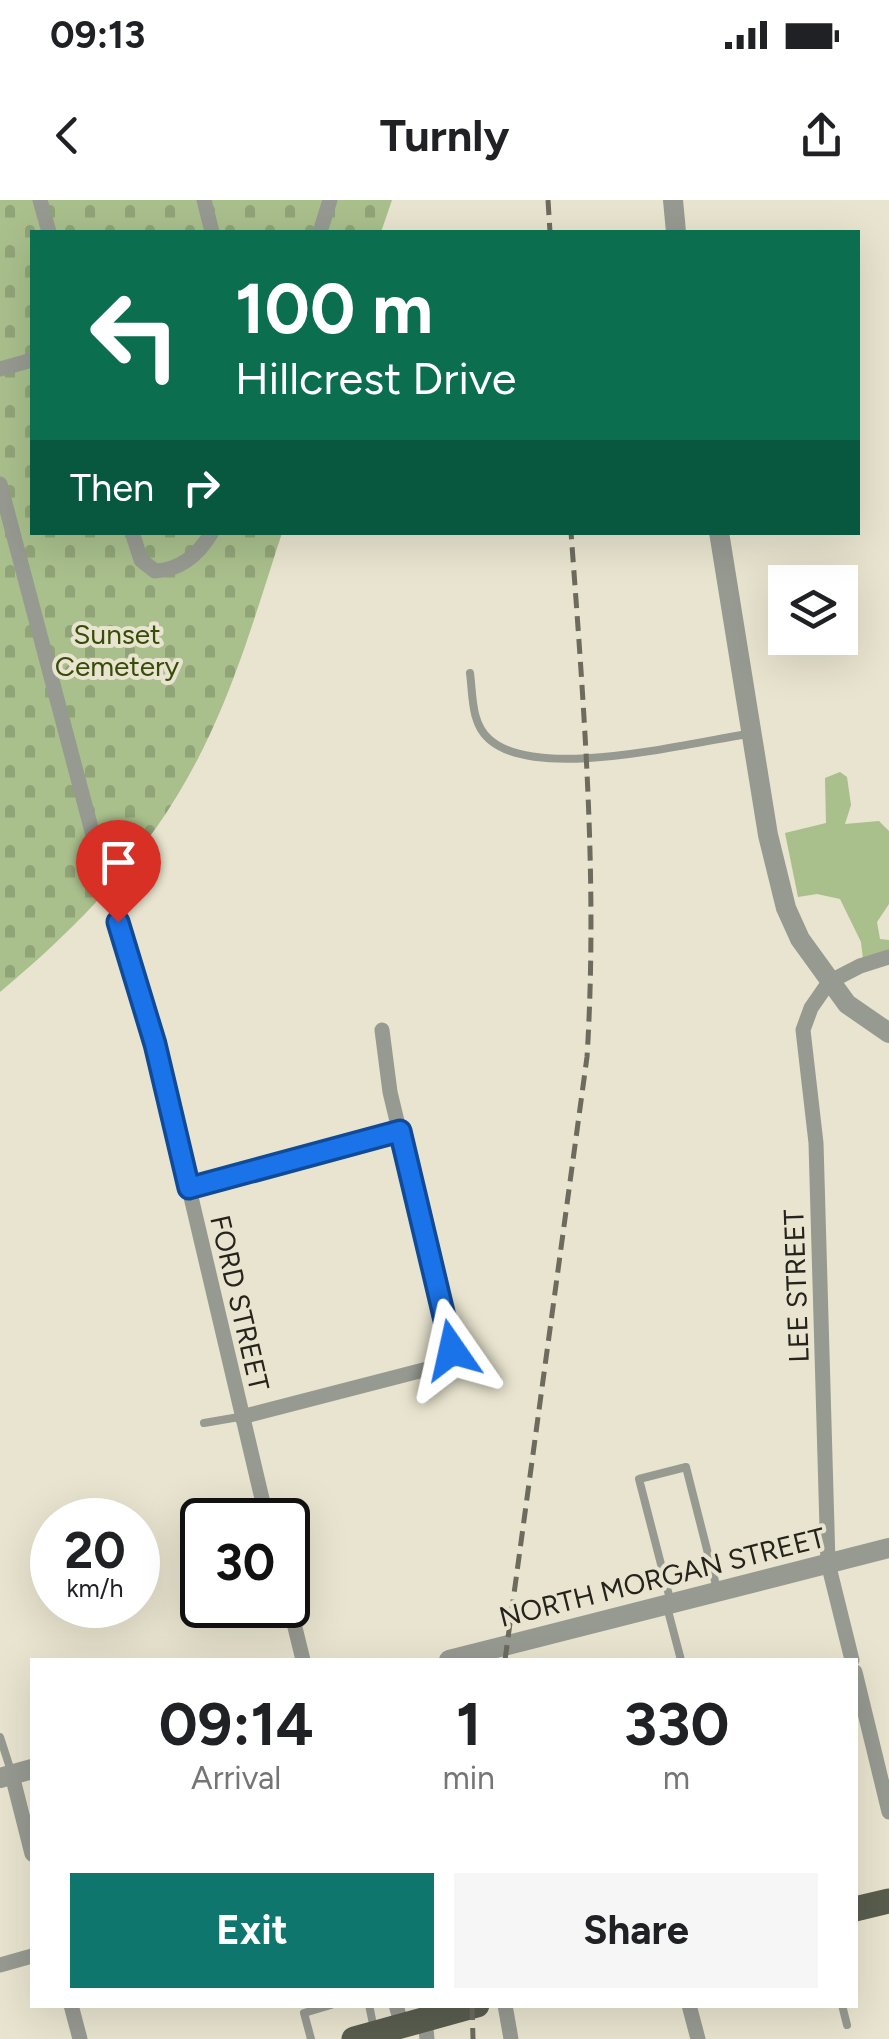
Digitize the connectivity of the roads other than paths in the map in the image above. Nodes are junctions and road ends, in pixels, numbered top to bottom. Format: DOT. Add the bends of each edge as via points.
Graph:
graph roads {
  1 [pos="40,200"];
  2 [pos="204,200"];
  3 [pos="330,200"];
  4 [pos="673,200"];
  5 [pos="48,230"];
  6 [pos="212,230"];
  7 [pos="321,230"];
  8 [pos="676,230"];
  9 [pos="30,361"];
  10 [pos="0,369"];
  11 [pos="0,484"];
  12 [pos="133,535"];
  13 [pos="210,535"];
  14 [pos="719,535"];
  15 [pos="470,673"];
  16 [pos="752,733"];
  17 [pos="94,839"];
  18 [pos="118,922"];
  19 [pos="889,957"];
  20 [pos="830,982"];
  21 [pos="382,1030"];
  22 [pos="889,1034"];
  23 [pos="400,1131"];
  24 [pos="189,1188"];
  25 [pos="240,1417"];
  26 [pos="204,1423"];
  27 [pos="261,1498"];
  28 [pos="889,1548"];
  29 [pos="828,1563"];
  30 [pos="718,1593"];
  31 [pos="669,1606"];
  32 [pos="295,1628"];
  33 [pos="303,1658"];
  34 [pos="458,1658"];
  35 [pos="681,1658"];
  36 [pos="852,1658"];
  37 [pos="858,1680"];
  38 [pos="0,1737"];
  39 [pos="881,1744"];
  40 [pos="15,1774"];
  41 [pos="889,1812"];
  42 [pos="30,1845"];
  43 [pos="889,1901"];
  44 [pos="858,1908"];
  45 [pos="30,1957"];
  46 [pos="0,1965"];
  47 [pos="72,2008"];
  48 [pos="369,2008"];
  49 [pos="466,2008"];
  50 [pos="506,2008"];
  51 [pos="691,2008"];
  52 [pos="843,2008"];
  53 [pos="303,2009"];
  54 [pos="420,2020"];
  55 [pos="847,2025"];
  56 [pos="364,2036"];
  57 [pos="80,2039"];
  58 [pos="310,2039"];
  59 [pos="511,2039"];
  60 [pos="698,2039"];
  1 -- 5 [label="street"];
  2 -- 6 [label="street"];
  3 -- 7 [label="street"];
  4 -- 8 [label="street"];
  9 -- 10 [label="street"];
  11 -- 17 [label="street"];
  12 -- 13 [label="street" via="141,560 155,571 186,562"];
  14 -- 16 [label="street"];
  15 -- 16 [label="lane" via="476,722 490,740 520,756 587,759"];
  16 -- 20 [label="street" via="786,908"];
  18 -- 24 [label="street, FORD STREET"];
  19 -- 20 [label="street"];
  20 -- 22 [label="street" via="847,1004"];
  20 -- 29 [label="street, LEE STREET" via="803,1030 816,1143"];
  21 -- 23 [label="street"];
  23 -- 24 [label="street"];
  23 -- 25 [label="street" via="449,1328 446,1363"];
  24 -- 25 [label="street, FORD STREET"];
  25 -- 26 [label="lane"];
  25 -- 27 [label="street, FORD STREET"];
  28 -- 29 [label="street, NORTH MORGAN STREET"];
  29 -- 30 [label="street, NORTH MORGAN STREET"];
  29 -- 36 [label="street, LEE STREET"];
  30 -- 31 [label="street, NORTH MORGAN STREET"];
  30 -- 31 [label="lane" via="686,1467 640,1479"];
  31 -- 34 [label="street, NORTH MORGAN STREET"];
  31 -- 35 [label="lane"];
  32 -- 33 [label="street"];
  37 -- 39 [label="street"];
  38 -- 40 [label="lane"];
  39 -- 41 [label="street"];
  40 -- 42 [label="street"];
  43 -- 44 [label="main road"];
  45 -- 46 [label="street"];
  47 -- 57 [label="street"];
  48 -- 56 [label="lane"];
  49 -- 54 [label="main road"];
  50 -- 59 [label="street"];
  51 -- 60 [label="street"];
  52 -- 55 [label="lane"];
  53 -- 58 [label="lane"];
  54 -- 56 [label="main road"];
}
